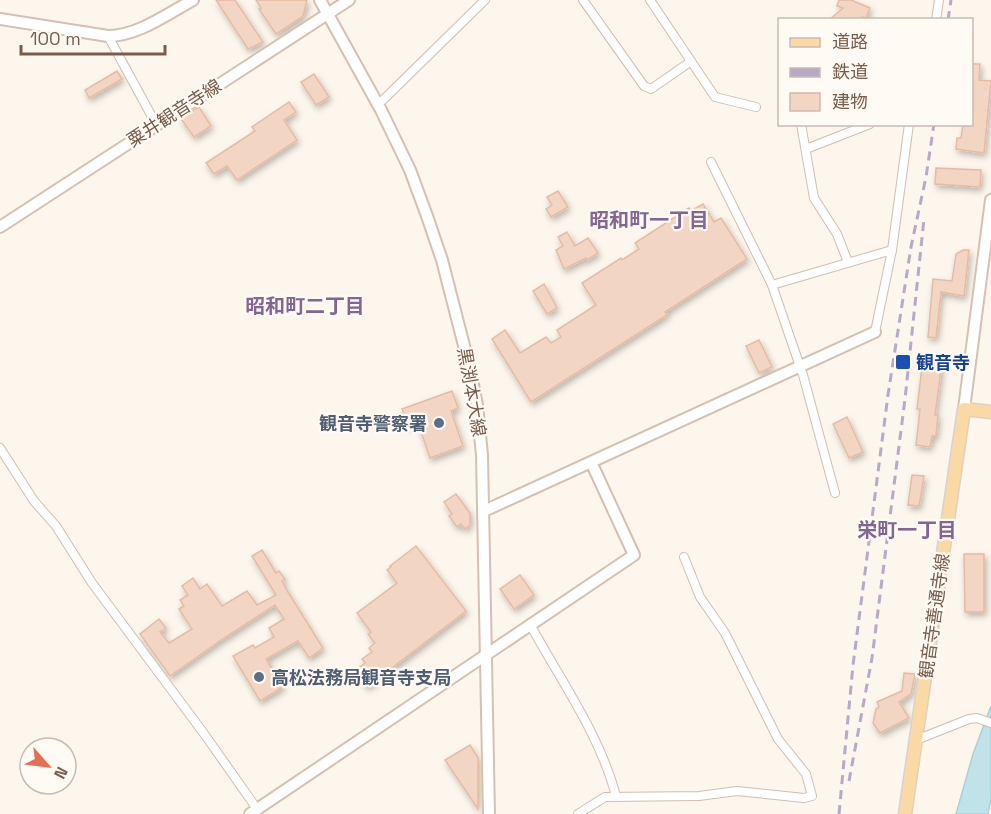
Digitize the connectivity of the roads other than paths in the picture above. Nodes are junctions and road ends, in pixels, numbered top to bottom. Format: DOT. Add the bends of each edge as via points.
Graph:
graph roads {
  1 [pos="193,0"];
  2 [pos="320,0"];
  3 [pos="349,0"];
  4 [pos="485,0"];
  5 [pos="583,0"];
  6 [pos="650,0"];
  7 [pos="939,0"];
  8 [pos="329,13"];
  9 [pos="936,18"];
  10 [pos="0,19"];
  11 [pos="108,36"];
  12 [pos="690,62"];
  13 [pos="383,100"];
  14 [pos="756,107"];
  15 [pos="156,124"];
  16 [pos="801,126"];
  17 [pos="865,126"];
  18 [pos="909,126"];
  19 [pos="806,149"];
  20 [pos="711,162"];
  21 [pos="991,200"];
  22 [pos="0,227"];
  23 [pos="892,250"];
  24 [pos="848,262"];
  25 [pos="772,285"];
  26 [pos="875,332"];
  27 [pos="800,366"];
  28 [pos="964,409"];
  29 [pos="991,412"];
  30 [pos="0,448"];
  31 [pos="591,462"];
  32 [pos="835,493"];
  33 [pos="484,511"];
  34 [pos="684,557"];
  35 [pos="531,626"];
  36 [pos="487,653"];
  37 [pos="991,723"];
  38 [pos="916,740"];
  39 [pos="616,796"];
  40 [pos="254,812"];
  41 [pos="489,814"];
  42 [pos="578,814"];
  43 [pos="905,814"];
  1 -- 11 [label="main road" via="133,32"];
  2 -- 8 [label="main road, 黒渕本大線"];
  3 -- 8 [label="main road, 粟井観音寺線"];
  4 -- 13 [label="street"];
  5 -- 12 [label="street" via="644,86 651,89"];
  6 -- 12 [label="street"];
  7 -- 9 [label="street"];
  8 -- 15 [label="main road, 粟井観音寺線"];
  8 -- 33 [label="main road, 黒渕本大線" via="410,170 442,260 477,405"];
  10 -- 11 [label="main road"];
  11 -- 15 [label="street"];
  12 -- 14 [label="street" via="715,97"];
  15 -- 22 [label="main road, 粟井観音寺線"];
  16 -- 19 [label="street"];
  17 -- 19 [label="street"];
  18 -- 23 [label="street"];
  19 -- 24 [label="street" via="814,198 837,234"];
  20 -- 25 [label="street"];
  21 -- 28 [label="main road"];
  23 -- 24 [label="street"];
  23 -- 26 [label="street"];
  24 -- 25 [label="street"];
  25 -- 27 [label="street"];
  26 -- 27 [label="main road"];
  27 -- 31 [label="main road"];
  27 -- 32 [label="street"];
  28 -- 29 [label="main road"];
  28 -- 38 [label="main road, 観音寺善通寺線"];
  30 -- 40 [label="street" via="92,583 206,735"];
  31 -- 33 [label="main road"];
  31 -- 35 [label="main road" via="634,555"];
  33 -- 36 [label="main road, 黒渕本大線"];
  34 -- 39 [label="street" via="700,597 725,633 778,739 806,774 812,796 737,790 699,796"];
  35 -- 36 [label="main road"];
  35 -- 39 [label="street" via="599,747"];
  36 -- 40 [label="main road"];
  36 -- 41 [label="main road, 黒渕本大線"];
  37 -- 38 [label="street" via="969,719"];
  38 -- 43 [label="main road, 観音寺善通寺線"];
  39 -- 42 [label="street" via="605,796"];
}
